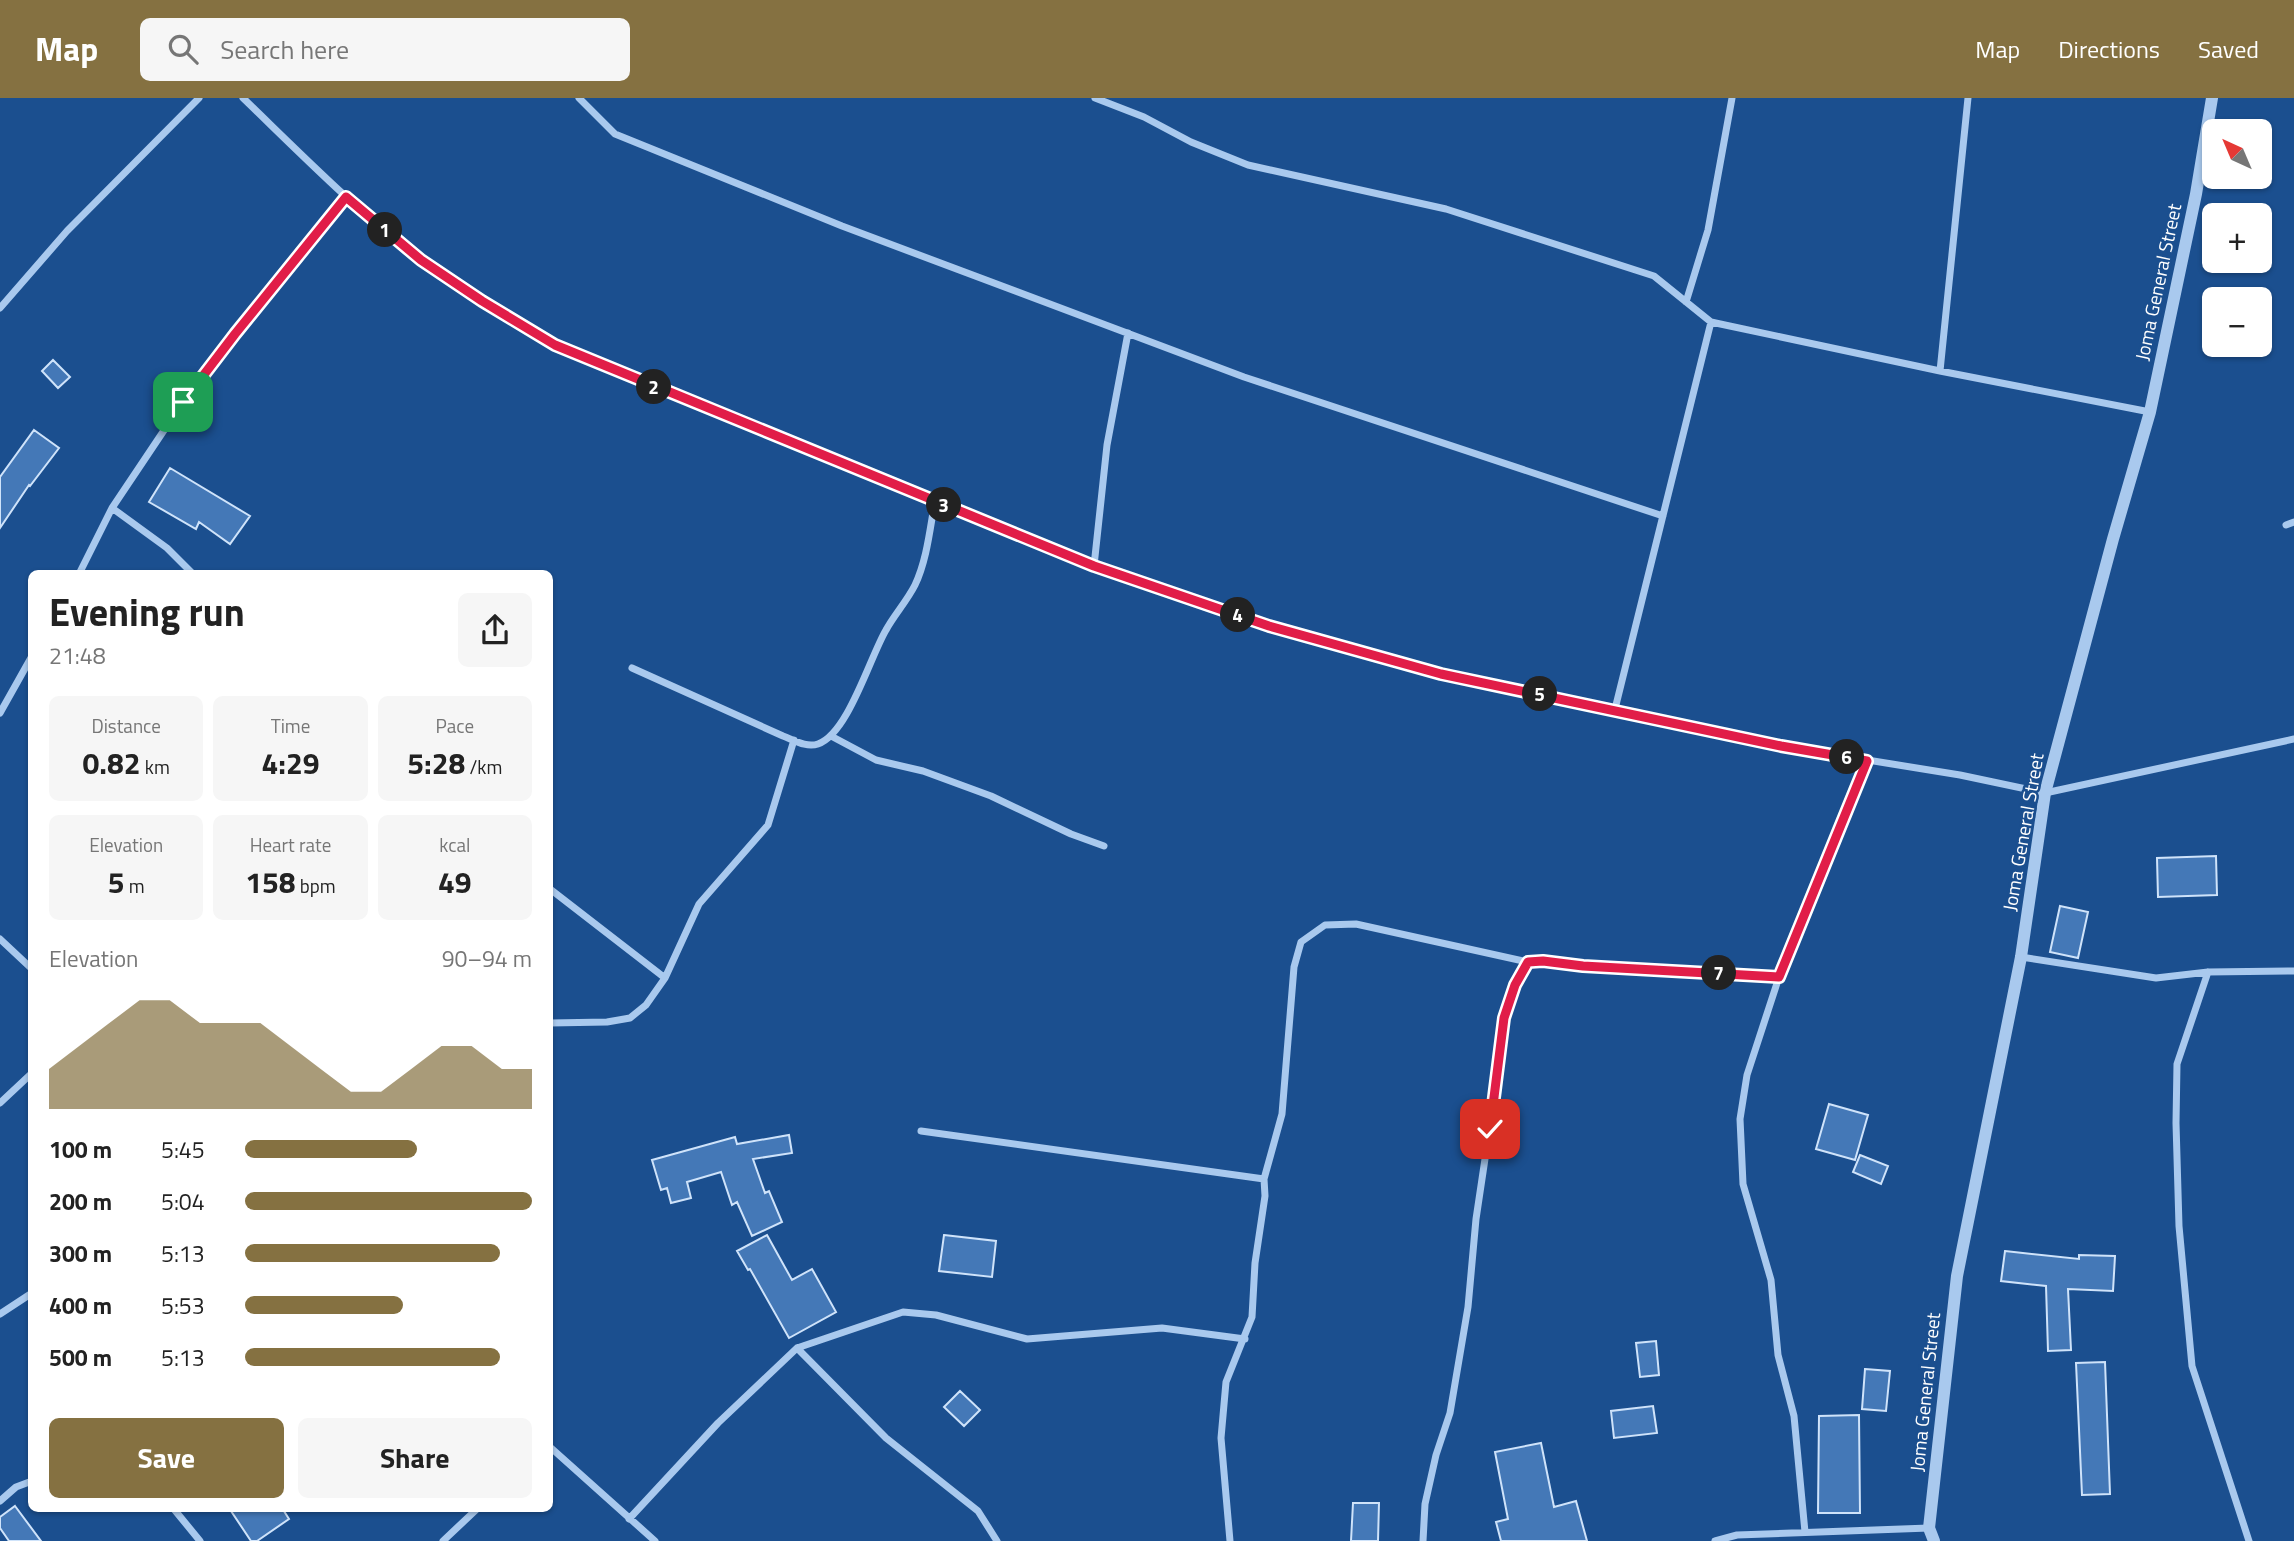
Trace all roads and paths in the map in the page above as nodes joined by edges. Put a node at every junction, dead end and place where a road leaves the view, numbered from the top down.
1 (199, 98) edge
2 (243, 98) edge
3 (579, 98) edge
4 (1095, 98) edge
5 (1732, 98) edge
6 (1968, 98) edge
7 (2212, 98) edge
8 (346, 197) junction
9 (1686, 302) junction
10 (0, 308) edge
11 (1711, 322) junction
12 (1128, 333) junction
13 (1940, 371) junction
14 (2150, 412) junction
15 (935, 501) junction
16 (112, 508) junction
17 (1663, 516) junction
18 (1094, 566) junction
19 (81, 570) edge
20 (189, 570) edge
21 (28, 663) edge
22 (632, 668) dead end
23 (1615, 709) junction
24 (0, 713) edge
25 (831, 736) junction
26 (2294, 739) edge
27 (794, 740) junction
28 (1867, 761) junction
29 (2045, 793) junction
30 (1104, 846) dead end
31 (553, 891) edge
32 (0, 939) edge
33 (2021, 957) junction
34 (1528, 962) junction
35 (28, 965) edge
36 (2294, 971) edge
37 (2208, 972) junction
38 (1779, 977) junction
39 (665, 978) junction
40 (553, 1023) edge
41 (28, 1077) edge
42 (0, 1103) edge
43 (921, 1131) dead end
44 (1264, 1179) junction
45 (28, 1296) edge
46 (0, 1314) edge
47 (1245, 1339) junction
48 (797, 1349) junction
49 (553, 1450) edge
50 (28, 1482) edge
51 (0, 1501) edge
52 (176, 1512) edge
53 (474, 1512) edge
54 (629, 1519) junction
55 (1929, 1528) junction
56 (1805, 1532) junction
57 (200, 1541) edge
58 (443, 1541) edge
59 (655, 1541) edge
60 (997, 1541) edge
61 (1230, 1541) edge
62 (1423, 1541) edge
63 (1715, 1541) edge
64 (1934, 1541) edge
65 (2249, 1541) edge

1 - 10 street
2 - 8 street
3 - 12 street
4 - 9 street
5 - 9 street
6 - 13 street
7 - 14 street, Joma General Street
8 - 15 street
8 - 16 street
9 - 11 street
11 - 13 street
11 - 17 street
12 - 17 street
12 - 18 street
13 - 14 street
14 - 29 street, Joma General Street
15 - 18 street
15 - 25 street
16 - 19 street
16 - 20 street
17 - 23 street
18 - 23 street
21 - 24 street
22 - 27 street
23 - 28 street
25 - 27 street
25 - 30 street
26 - 29 street
27 - 39 street
28 - 29 street
28 - 38 street
29 - 33 street, Joma General Street
31 - 39 street
32 - 35 street
33 - 37 street
33 - 55 street, Joma General Street
34 - 38 street
34 - 44 street
34 - 62 street
36 - 37 street
37 - 65 street
38 - 56 street
39 - 40 street
41 - 42 street
43 - 44 street
44 - 47 street
45 - 46 street
47 - 48 street
47 - 61 street
48 - 54 street
48 - 60 street
49 - 54 street
50 - 51 street
52 - 57 street
53 - 58 street
54 - 59 street
55 - 56 street
55 - 64 street, Joma General Street
56 - 63 street

